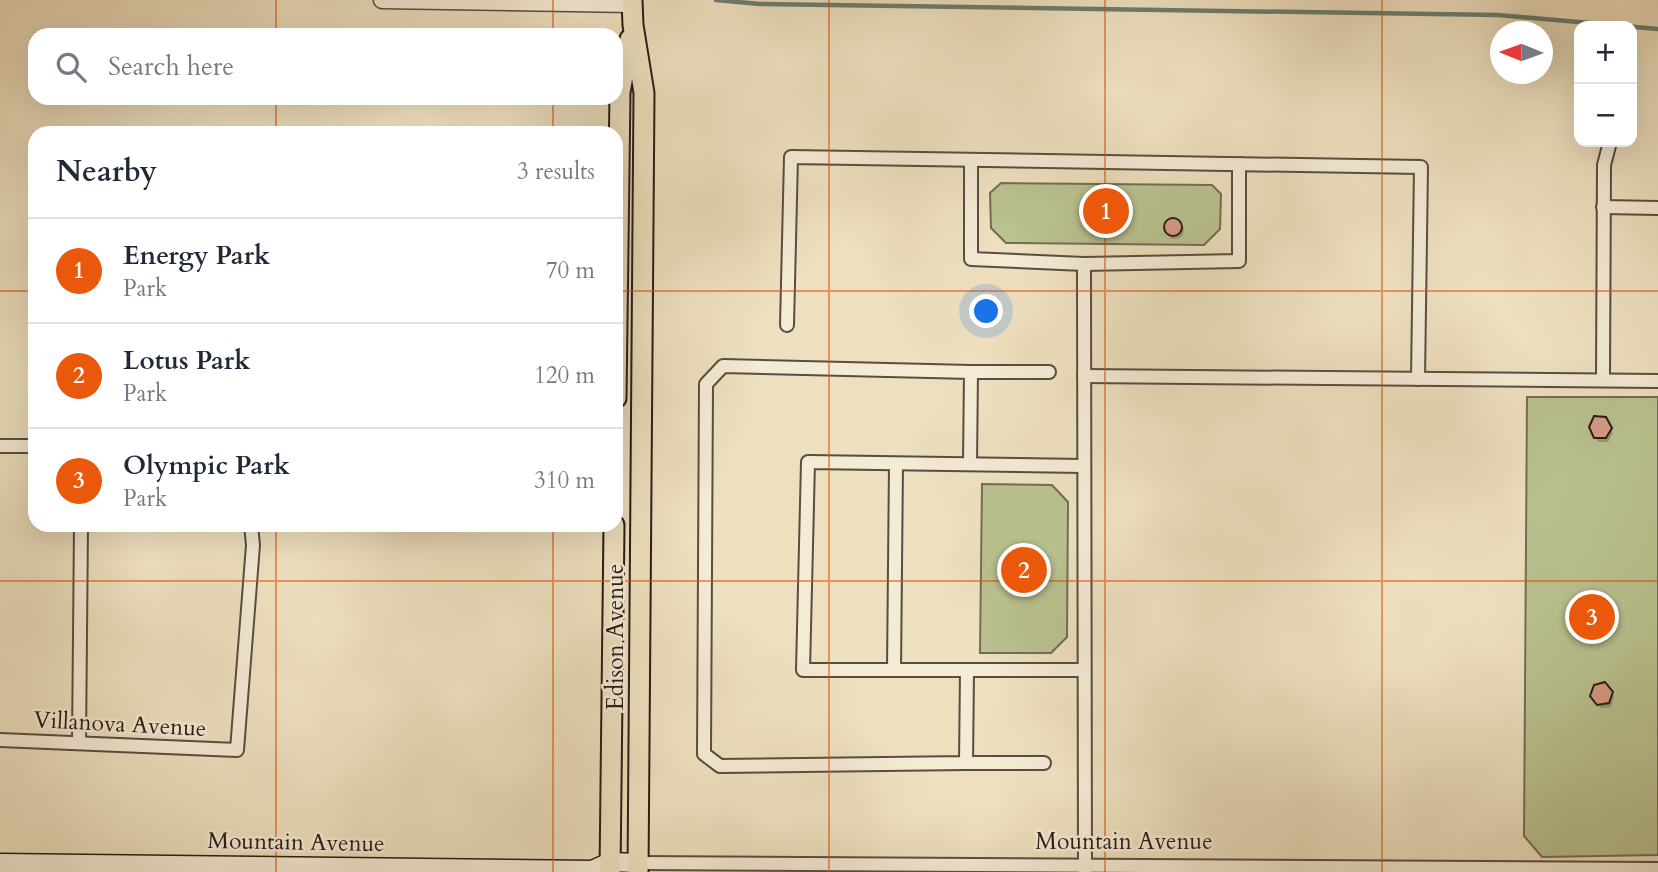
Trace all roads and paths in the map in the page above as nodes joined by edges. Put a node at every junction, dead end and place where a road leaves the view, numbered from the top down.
1 (383, 0) edge
2 (632, 2) edge
3 (633, 25) junction
4 (623, 77) edge
5 (620, 105) edge
6 (620, 126) edge
7 (1609, 147) edge
8 (971, 160) junction
9 (1240, 164) junction
10 (1603, 207) junction
11 (1658, 208) edge
12 (1084, 264) junction
13 (787, 325) dead end
14 (971, 372) junction
15 (1049, 372) dead end
16 (1084, 376) junction
17 (1418, 379) junction
18 (1602, 380) junction
19 (1658, 381) edge
20 (0, 446) edge
21 (28, 446) edge
22 (896, 464) junction
23 (970, 464) junction
24 (1083, 466) junction
25 (81, 532) edge
26 (252, 532) edge
27 (614, 532) edge
28 (894, 670) junction
29 (967, 670) junction
30 (1082, 670) junction
31 (0, 740) edge
32 (79, 743) junction
33 (1044, 763) dead end
34 (966, 764) junction
35 (0, 863) edge
36 (638, 867) edge
37 (1085, 868) edge
38 (602, 869) edge
39 (1658, 869) edge
40 (1510, 870) edge

1 - 2 street
2 - 3 main road, Edison Avenue
3 - 4 main road, Edison Avenue
3 - 36 main road, Edison Avenue
5 - 6 main road, Edison Avenue
7 - 10 street
8 - 9 street
8 - 12 street
8 - 13 street
9 - 12 street
9 - 17 street
10 - 11 street
10 - 18 street
12 - 16 street
14 - 15 street
14 - 23 street
14 - 34 street
16 - 17 street
16 - 24 street
17 - 18 street
18 - 19 street
20 - 21 street
22 - 23 street
22 - 28 street
22 - 28 street
23 - 24 street
24 - 30 street
25 - 32 street
26 - 32 street, Villanova Avenue
27 - 38 main road, Edison Avenue
28 - 29 street
29 - 30 street
29 - 34 street
30 - 37 street
31 - 32 street, Villanova Avenue
33 - 34 street
35 - 38 main road, Mountain Avenue
36 - 37 street, Mountain Avenue
36 - 38 main road, Mountain Avenue
37 - 40 street, Mountain Avenue
39 - 40 street, Mountain Avenue

